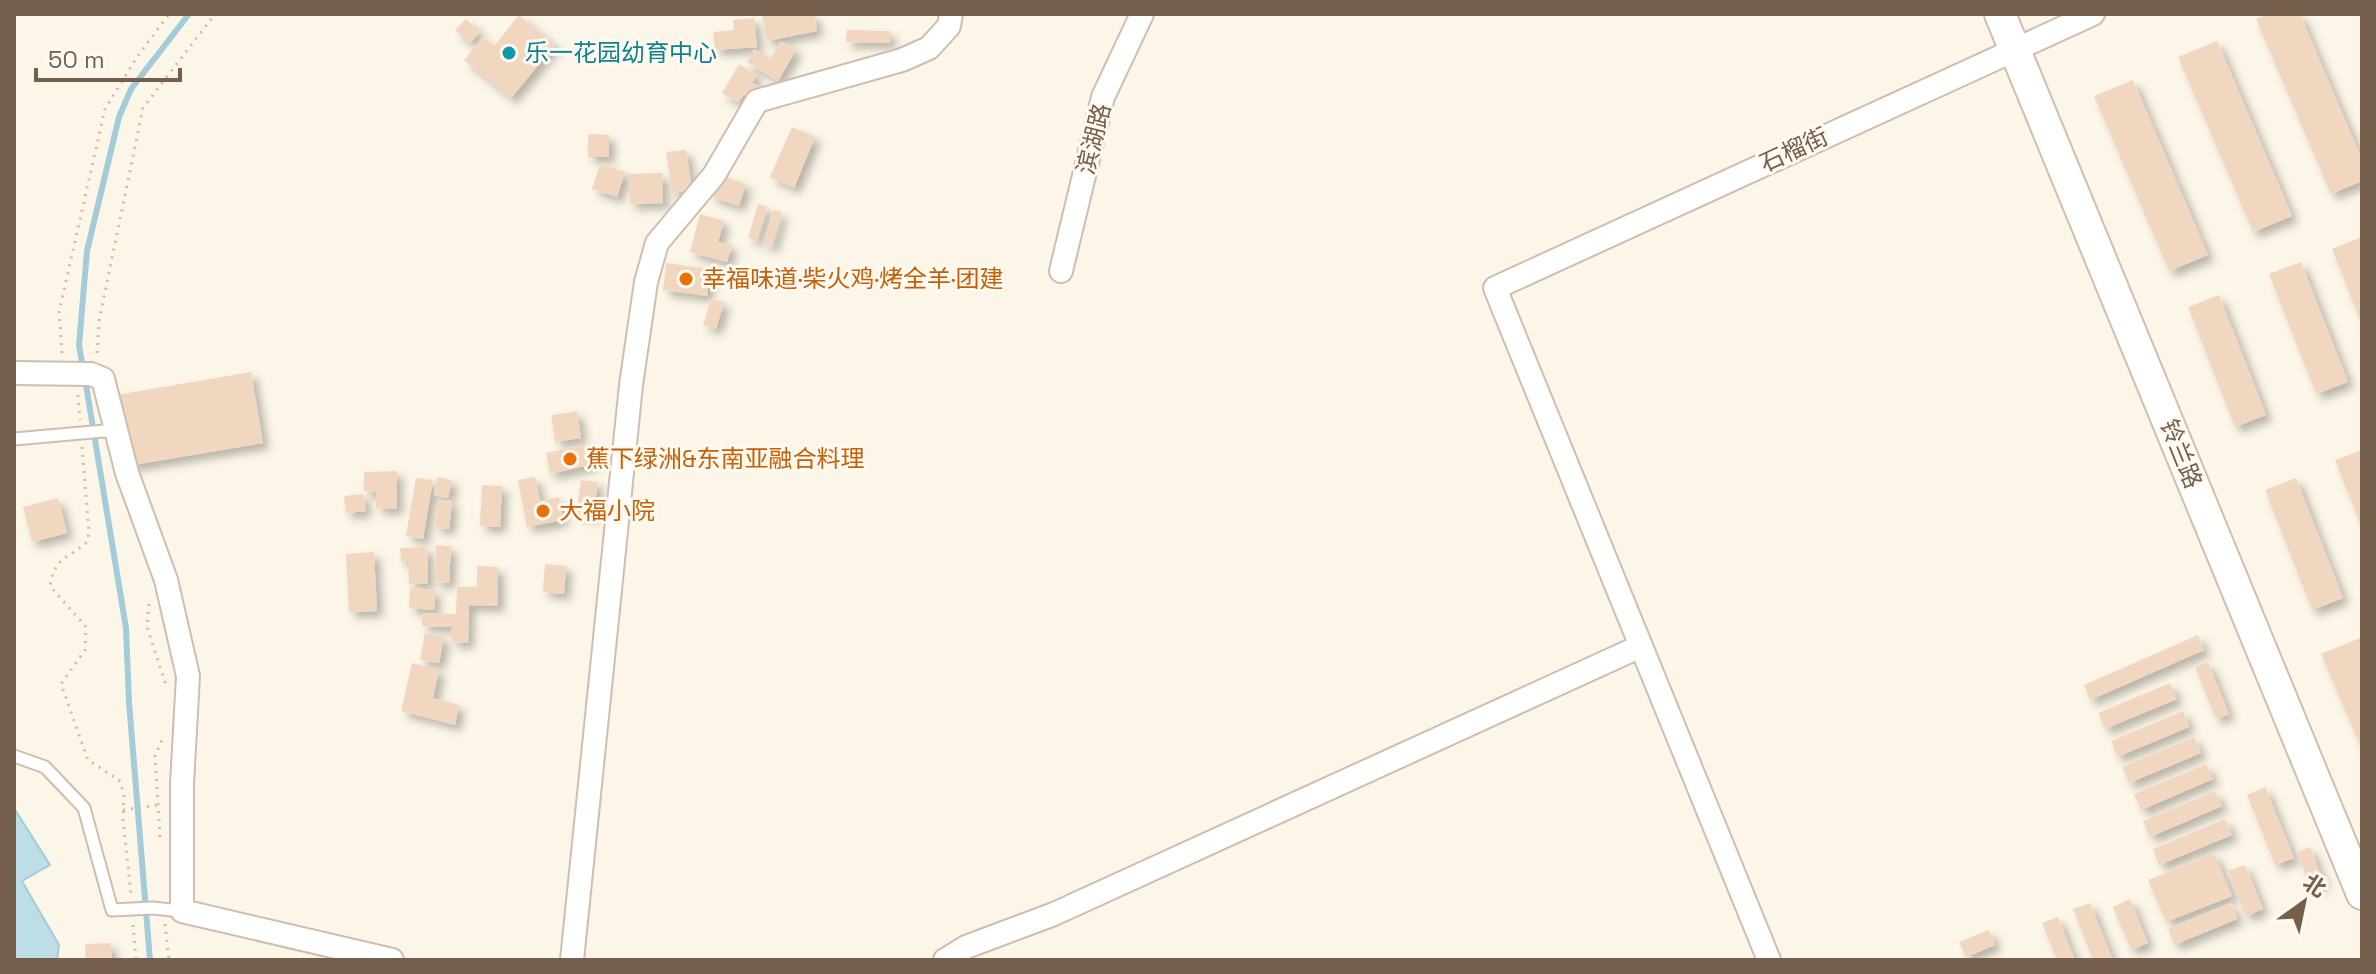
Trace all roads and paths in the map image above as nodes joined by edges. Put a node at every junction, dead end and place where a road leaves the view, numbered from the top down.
1 (169, 14) edge
2 (215, 14) edge
3 (951, 14) edge
4 (1142, 14) edge
5 (2000, 14) edge
6 (2093, 14) edge
7 (2014, 49) junction
8 (1061, 271) dead end
9 (14, 373) edge
10 (80, 374) junction
11 (109, 430) junction
12 (83, 433) junction
13 (14, 439) edge
14 (152, 592) dead end
15 (1641, 646) junction
16 (166, 685) dead end
17 (166, 729) dead end
18 (14, 756) edge
19 (158, 805) junction
20 (123, 810) junction
21 (160, 849) dead end
22 (2362, 894) edge
23 (134, 908) junction
24 (166, 909) junction
25 (136, 960) edge
26 (169, 960) edge
27 (392, 960) edge
28 (572, 960) edge
29 (945, 960) edge
30 (1769, 960) edge

1 - 10 path
2 - 10 path
3 - 28 street
4 - 8 street, 滨湖路
5 - 7 street, 铃兰路
6 - 7 street, 石榴街
7 - 15 street, 石榴街
7 - 22 street, 铃兰路
9 - 10 street
10 - 11 street
10 - 12 path
11 - 12 lane
11 - 24 street
12 - 13 lane
12 - 20 path
14 - 16 path
15 - 29 street
15 - 30 street
17 - 19 path
18 - 23 lane
19 - 20 path
19 - 21 path
20 - 23 path
23 - 24 lane
23 - 25 path
24 - 26 path
24 - 27 street

